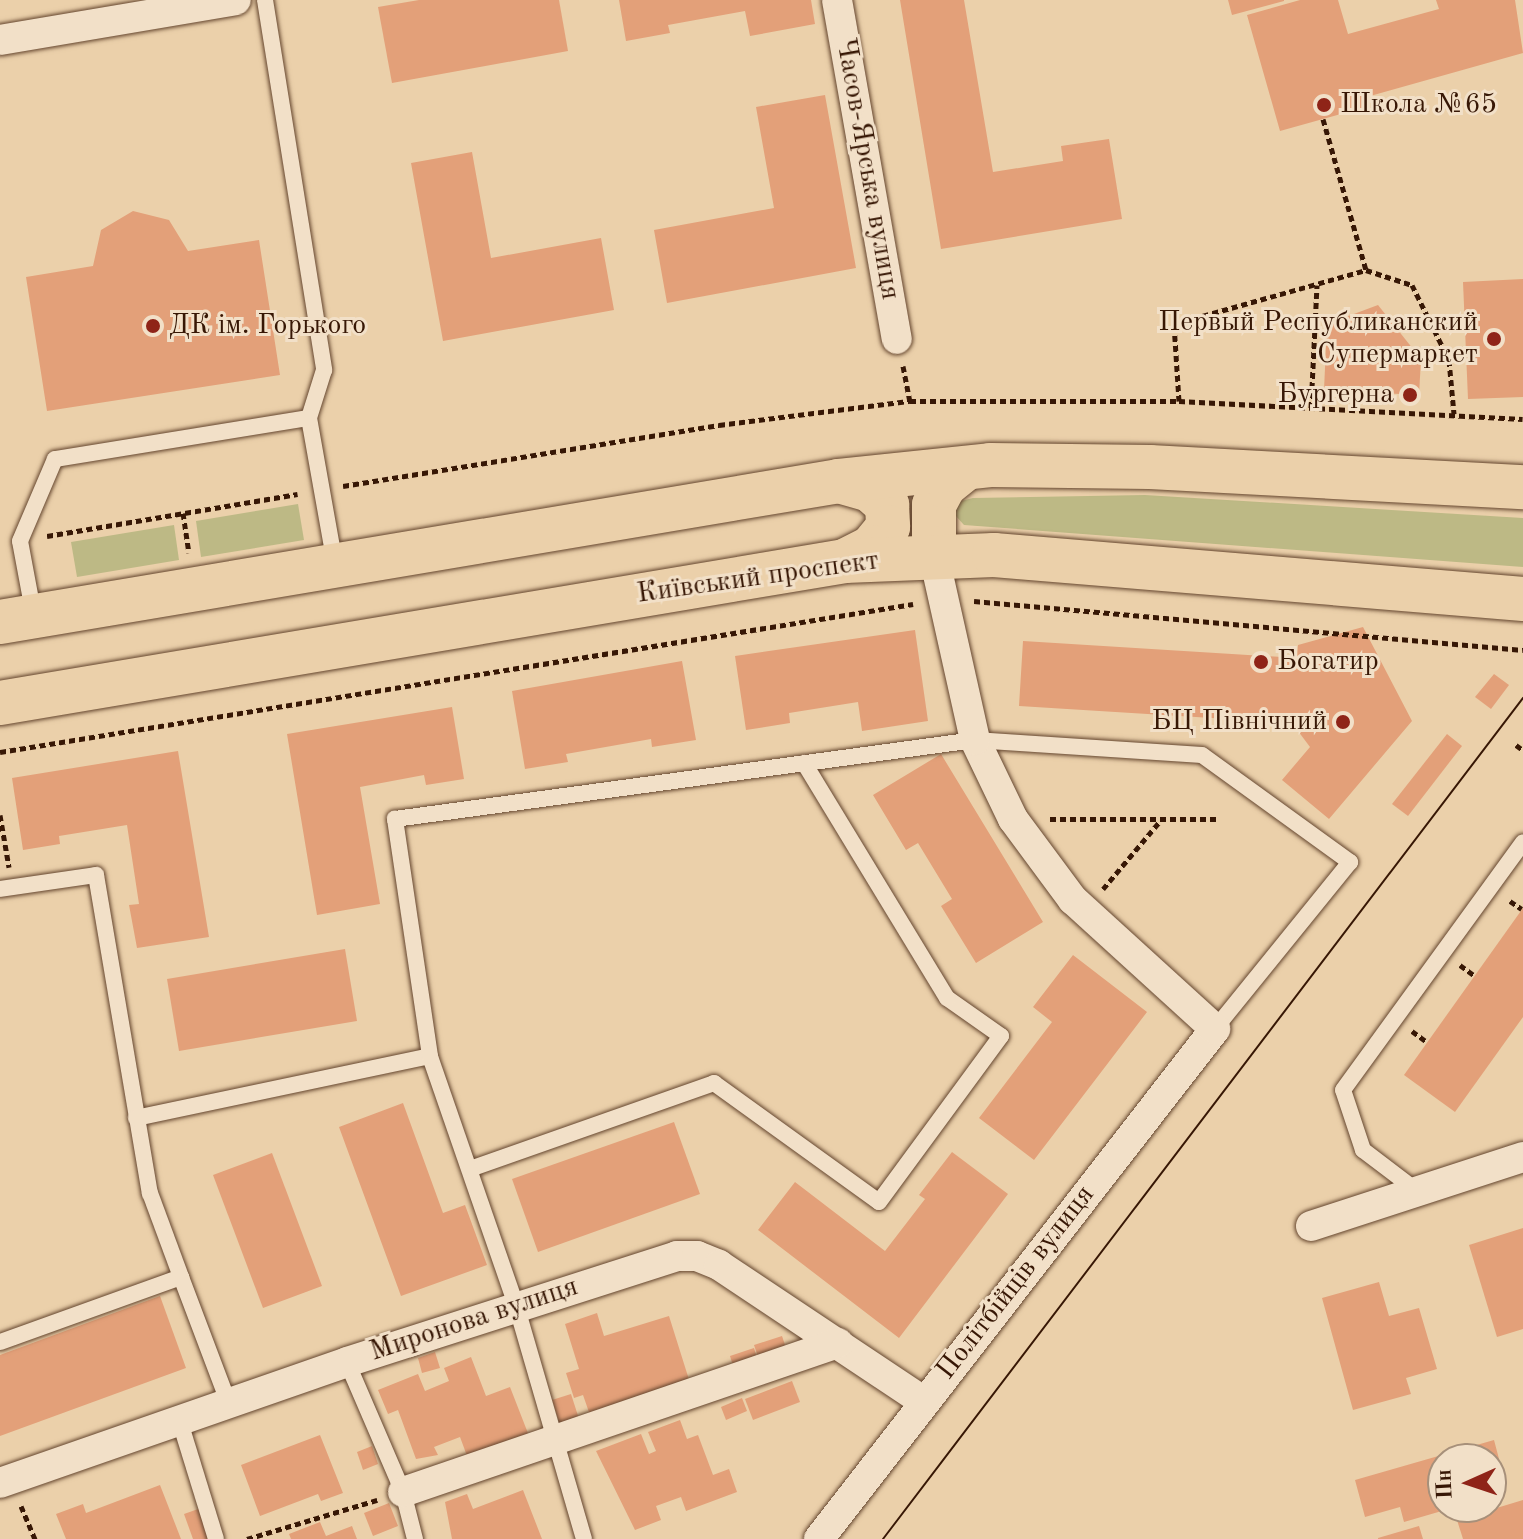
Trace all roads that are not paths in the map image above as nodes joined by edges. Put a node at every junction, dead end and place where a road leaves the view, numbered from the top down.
1 (236, 0) edge
2 (265, 0) edge
3 (837, 0) edge
4 (0, 40) edge
5 (897, 339) dead end
6 (309, 418) junction
7 (966, 468) junction
8 (839, 481) junction
9 (1523, 487) edge
10 (934, 556) junction
11 (845, 561) junction
12 (335, 566) junction
13 (1523, 599) edge
14 (17, 619) edge
15 (0, 703) edge
16 (975, 740) junction
17 (804, 763) junction
18 (1523, 842) edge
19 (6, 888) edge
20 (1215, 1029) junction
21 (430, 1056) junction
22 (136, 1118) junction
23 (1523, 1157) edge
24 (470, 1169) junction
25 (1417, 1191) junction
26 (1311, 1226) dead end
27 (181, 1277) junction
28 (516, 1305) junction
29 (0, 1342) edge
30 (838, 1343) junction
31 (347, 1362) junction
32 (923, 1401) junction
33 (229, 1404) junction
34 (180, 1422) junction
35 (555, 1439) junction
36 (0, 1483) edge
37 (403, 1492) junction
38 (216, 1539) edge
39 (415, 1539) edge
40 (584, 1539) edge
41 (819, 1539) edge

1 - 4 street
2 - 6 lane
3 - 5 street, Часов-Ярська вулиця
6 - 12 lane
6 - 14 lane
7 - 8 main road
7 - 9 main road
7 - 10 main road
8 - 11 main road
8 - 12 main road
10 - 11 main road, Київський проспект
10 - 13 main road, Київський проспект
10 - 16 street
11 - 15 main road, Київський проспект
12 - 14 main road
16 - 17 lane
16 - 20 street
16 - 20 lane
17 - 21 lane
17 - 24 lane
18 - 25 lane
19 - 22 lane
20 - 32 street, Політбійців вулиця
21 - 22 lane
21 - 24 lane
22 - 27 lane
23 - 25 street
24 - 28 lane
25 - 26 street
27 - 29 lane
27 - 33 lane
28 - 30 street, Миронова вулиця
28 - 31 street, Миронова вулиця
28 - 35 lane
30 - 32 street, Миронова вулиця
30 - 35 street
31 - 33 street, Миронова вулиця
31 - 37 lane
32 - 41 street, Політбійців вулиця
33 - 34 street, Миронова вулиця
34 - 36 street, Миронова вулиця
34 - 38 lane
35 - 37 street
35 - 40 lane
37 - 39 lane

